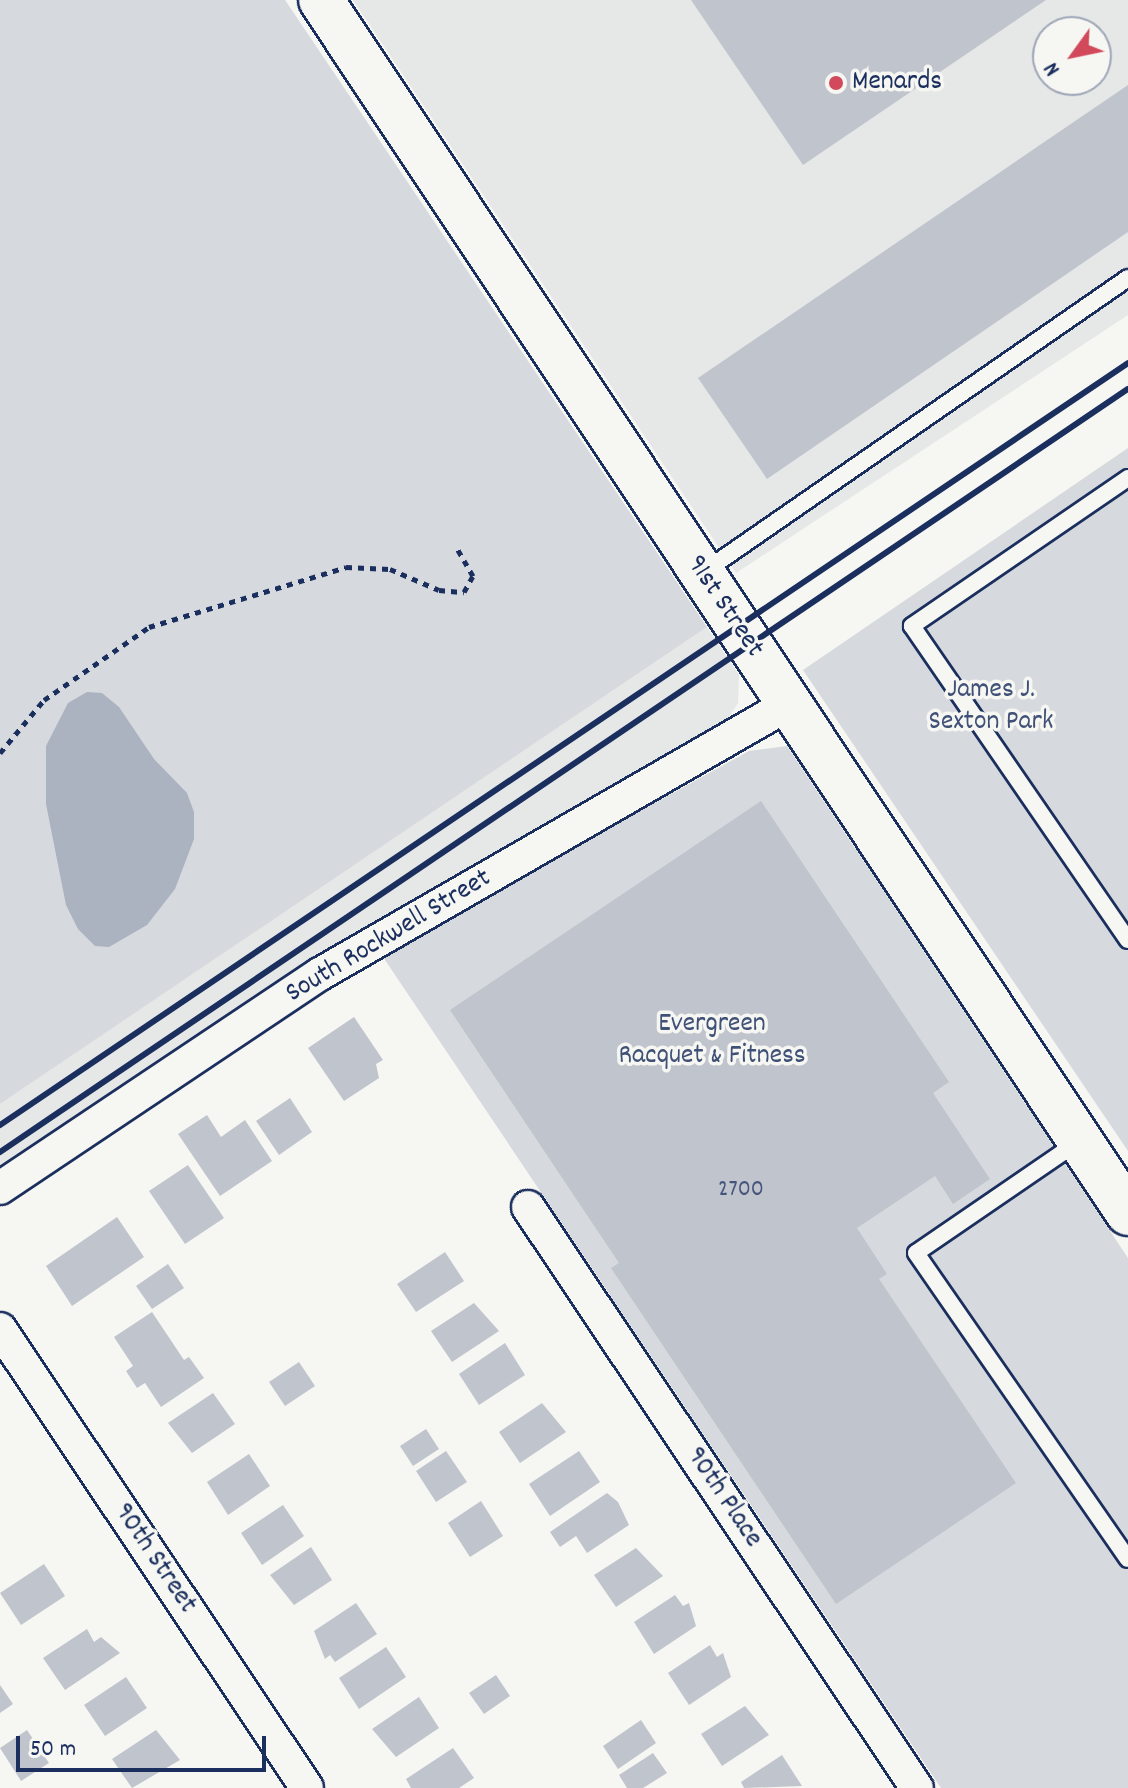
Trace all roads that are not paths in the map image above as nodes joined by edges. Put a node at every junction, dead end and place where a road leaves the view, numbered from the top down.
1 (321, 0) edge
2 (1128, 278) edge
3 (1128, 478) edge
4 (702, 573) junction
5 (789, 704) junction
6 (1128, 940) edge
7 (1080, 1141) junction
8 (0, 1188) edge
9 (528, 1207) dead end
10 (1128, 1213) edge
11 (0, 1329) edge
12 (1128, 1559) edge
13 (913, 1786) edge
14 (307, 1788) edge

1 - 4 street, 91st Street
2 - 4 lane
3 - 6 lane
4 - 5 street, 91st Street
5 - 7 street, 91st Street
5 - 8 street, South Rockwell Street
7 - 10 street, 91st Street
7 - 12 lane
9 - 13 street, 90th Place
11 - 14 street, 90th Street

